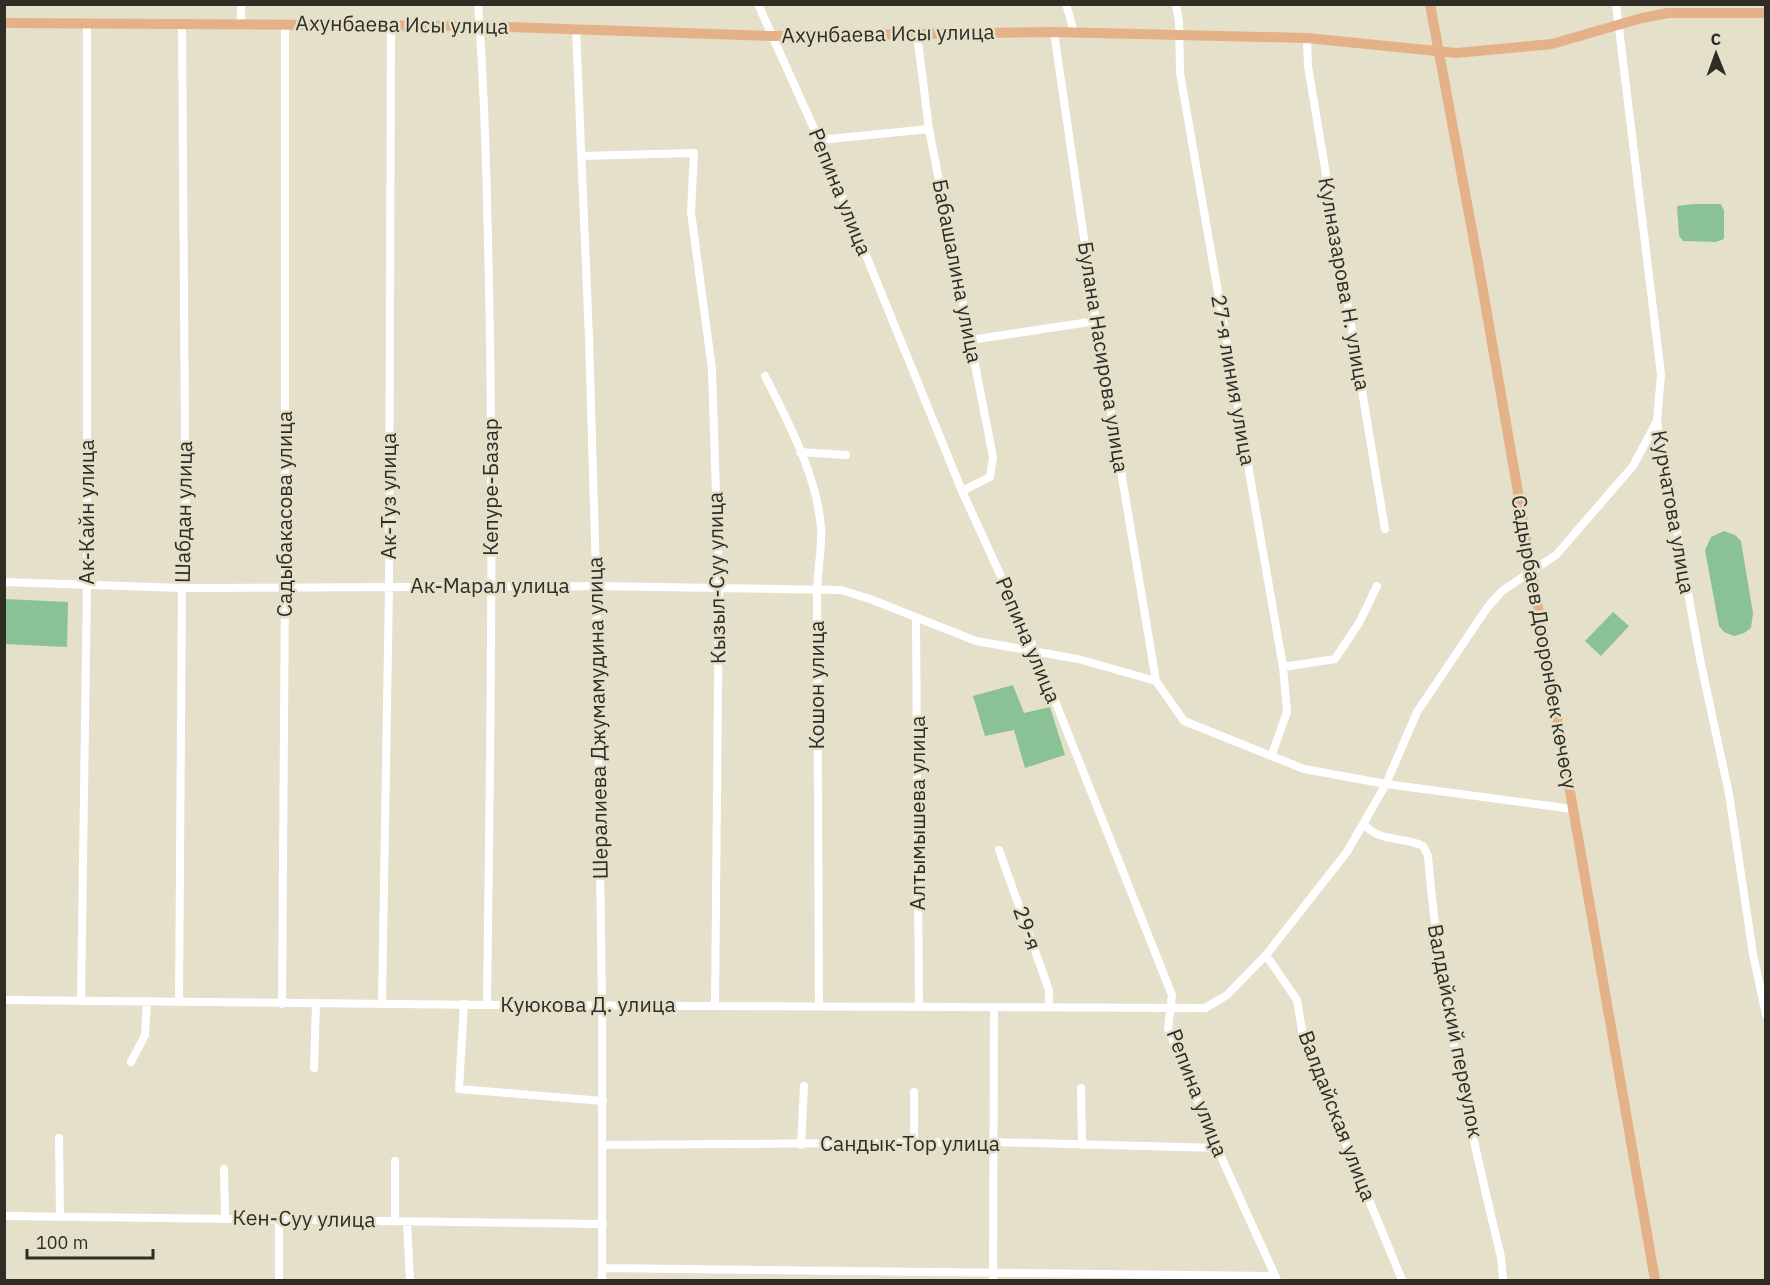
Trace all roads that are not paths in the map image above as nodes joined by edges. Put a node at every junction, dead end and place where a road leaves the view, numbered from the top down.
1 (241, 4) edge
2 (478, 4) edge
3 (758, 4) edge
4 (1066, 4) edge
5 (1176, 4) edge
6 (1430, 4) edge
7 (1616, 4) edge
8 (1726, 9) edge
9 (1766, 13) edge
10 (87, 22) junction
11 (4, 23) edge
12 (182, 23) junction
13 (241, 24) junction
14 (285, 24) junction
15 (391, 25) junction
16 (1618, 25) junction
17 (479, 26) junction
18 (576, 28) junction
19 (1054, 32) junction
20 (1074, 32) junction
21 (917, 34) junction
22 (1179, 35) junction
23 (771, 36) junction
24 (1307, 38) junction
25 (1440, 51) junction
26 (929, 129) junction
27 (819, 140) junction
28 (581, 156) junction
29 (1096, 321) junction
30 (971, 340) junction
31 (765, 376) dead end
32 (1657, 421) junction
33 (800, 452) junction
34 (846, 455) dead end
35 (962, 491) junction
36 (1385, 529) dead end
37 (1532, 569) junction
38 (4, 582) edge
39 (87, 585) junction
40 (285, 586) junction
41 (596, 586) junction
42 (1377, 586) dead end
43 (389, 587) junction
44 (492, 587) junction
45 (719, 587) junction
46 (182, 588) junction
47 (817, 588) junction
48 (916, 619) junction
49 (1036, 653) junction
50 (1283, 667) junction
51 (1156, 681) junction
52 (1272, 754) junction
53 (1386, 784) junction
54 (1573, 808) junction
55 (1364, 824) junction
56 (999, 850) dead end
57 (1266, 955) junction
58 (4, 1000) edge
59 (81, 1001) junction
60 (147, 1001) junction
61 (179, 1001) junction
62 (282, 1004) junction
63 (316, 1004) junction
64 (382, 1004) junction
65 (464, 1005) junction
66 (487, 1005) junction
67 (602, 1005) junction
68 (715, 1005) junction
69 (819, 1005) junction
70 (919, 1007) junction
71 (1049, 1007) junction
72 (994, 1008) junction
73 (1171, 1008) junction
74 (1765, 1011) edge
75 (131, 1062) dead end
76 (314, 1068) dead end
77 (804, 1086) dead end
78 (1081, 1088) dead end
79 (914, 1092) dead end
80 (603, 1101) junction
81 (59, 1138) dead end
82 (993, 1142) junction
83 (801, 1144) junction
84 (914, 1144) junction
85 (1082, 1144) junction
86 (603, 1145) junction
87 (1216, 1148) junction
88 (394, 1161) dead end
89 (224, 1169) dead end
90 (4, 1216) edge
91 (60, 1217) junction
92 (225, 1218) junction
93 (279, 1219) junction
94 (395, 1221) junction
95 (407, 1222) junction
96 (603, 1224) junction
97 (602, 1268) junction
98 (686, 1270) junction
99 (799, 1271) junction
100 (912, 1276) edge
101 (993, 1276) edge
102 (1149, 1277) edge
103 (1276, 1278) edge
104 (279, 1281) edge
105 (410, 1281) edge
106 (602, 1281) edge
107 (686, 1281) edge
108 (799, 1281) edge
109 (1402, 1281) edge
110 (1503, 1281) edge
111 (1655, 1281) edge

1 - 13 street
2 - 17 street, Кепуре-Базар
3 - 23 street, Репина улица
4 - 20 street
5 - 22 street, 27-я линия улица
6 - 25 main road, Садырбаев Дооронбек көчөсү
7 - 16 street, Курчатова улица
8 - 9 main road, Ахунбаева Исы улица
8 - 16 main road, Ахунбаева Исы улица
10 - 11 main road, Ахунбаева Исы улица
10 - 12 main road, Ахунбаева Исы улица
10 - 39 street, Ак-Кайн улица
12 - 13 main road, Ахунбаева Исы улица
12 - 46 street, Шабдан улица
13 - 14 main road, Ахунбаева Исы улица
14 - 15 main road, Ахунбаева Исы улица
14 - 40 street, Садыбакасова улица
15 - 17 main road, Ахунбаева Исы улица
15 - 43 street, Ак-Туз улица
16 - 25 main road, Ахунбаева Исы улица
16 - 32 street, Курчатова улица
17 - 18 main road, Ахунбаева Исы улица
17 - 44 street, Кепуре-Базар
18 - 23 main road, Ахунбаева Исы улица
18 - 28 street, Шералиева Джумамудина улица
19 - 20 main road, Ахунбаева Исы улица
19 - 21 main road, Ахунбаева Исы улица
19 - 29 street, Булана Насирова улица
20 - 22 main road, Ахунбаева Исы улица
21 - 23 main road, Ахунбаева Исы улица
21 - 26 street, Бабашалина улица
22 - 24 main road, Ахунбаева Исы улица
22 - 50 street, 27-я линия улица
23 - 27 street, Репина улица
24 - 25 main road, Ахунбаева Исы улица
24 - 36 street, Кулназарова Н. улица
25 - 37 main road, Садырбаев Дооронбек көчөсү
26 - 27 street
26 - 30 street, Бабашалина улица
27 - 35 street, Репина улица
28 - 41 street, Шералиева Джумамудина улица
28 - 45 street, Кызыл-Суу улица
29 - 30 street
29 - 51 street, Булана Насирова улица
30 - 35 street, Бабашалина улица
31 - 33 street, Кошон улица
32 - 37 street
32 - 74 street, Курчатова улица
33 - 34 street
33 - 47 street, Кошон улица
35 - 49 street, Репина улица
37 - 53 street
37 - 54 main road, Садырбаев Дооронбек көчөсү
38 - 39 street, Ак-Марал улица
39 - 46 street, Ак-Марал улица
39 - 59 street, Ак-Кайн улица
40 - 43 street, Ак-Марал улица
40 - 46 street, Ак-Марал улица
40 - 62 street, Садыбакасова улица
41 - 44 street, Ак-Марал улица
41 - 45 street, Ак-Марал улица
41 - 67 street, Шералиева Джумамудина улица
42 - 50 street
43 - 44 street, Ак-Марал улица
43 - 64 street, Ак-Туз улица
44 - 66 street, Кепуре-Базар
45 - 47 street, Ак-Марал улица
45 - 68 street, Кызыл-Суу улица
46 - 61 street, Шабдан улица
47 - 48 street, Ак-Марал улица
47 - 69 street, Кошон улица
48 - 49 street, Ак-Марал улица
48 - 70 street, Алтымышева улица
49 - 51 street
49 - 73 street, Репина улица
50 - 52 street, 27-я линия улица
51 - 52 street
52 - 53 street
53 - 54 street
53 - 55 street
54 - 111 main road, Садырбаев Дооронбек көчөсү
55 - 57 street
55 - 110 street, Валдайский переулок
56 - 71 street, 29-я
57 - 73 street
57 - 109 street, Валдайская улица
58 - 59 street, Куюкова Д. улица
59 - 60 street, Куюкова Д. улица
60 - 61 street, Куюкова Д. улица
60 - 75 street
61 - 62 street, Куюкова Д. улица
62 - 63 street, Куюкова Д. улица
63 - 64 street, Куюкова Д. улица
63 - 76 street
64 - 65 street, Куюкова Д. улица
65 - 66 street, Куюкова Д. улица
65 - 80 street
66 - 67 street, Куюкова Д. улица
67 - 68 street, Куюкова Д. улица
67 - 80 street, Шералиева Джумамудина улица
68 - 69 street, Куюкова Д. улица
69 - 70 street, Куюкова Д. улица
70 - 72 street, Куюкова Д. улица
71 - 72 street, Куюкова Д. улица
71 - 73 street, Куюкова Д. улица
72 - 82 street
73 - 87 street, Репина улица
77 - 83 street
78 - 85 street
79 - 84 street
80 - 86 street, Шералиева Джумамудина улица
81 - 91 street
82 - 84 street, Сандык-Тор улица
82 - 85 street, Сандык-Тор улица
82 - 101 street
83 - 84 street, Сандык-Тор улица
83 - 86 street, Сандык-Тор улица
85 - 87 street, Сандык-Тор улица
86 - 96 street, Шералиева Джумамудина улица
87 - 103 street, Репина улица
88 - 94 street
89 - 92 street
90 - 91 street, Кен-Суу улица
91 - 92 street, Кен-Суу улица
92 - 93 street, Кен-Суу улица
93 - 94 street, Кен-Суу улица
93 - 104 street
94 - 95 street, Кен-Суу улица
95 - 96 street, Кен-Суу улица
95 - 105 street
96 - 97 street, Шералиева Джумамудина улица
97 - 98 street
97 - 106 street, Шералиева Джумамудина улица
98 - 99 street
98 - 107 street
99 - 100 street
99 - 108 street
100 - 101 street
101 - 102 street
102 - 103 street

